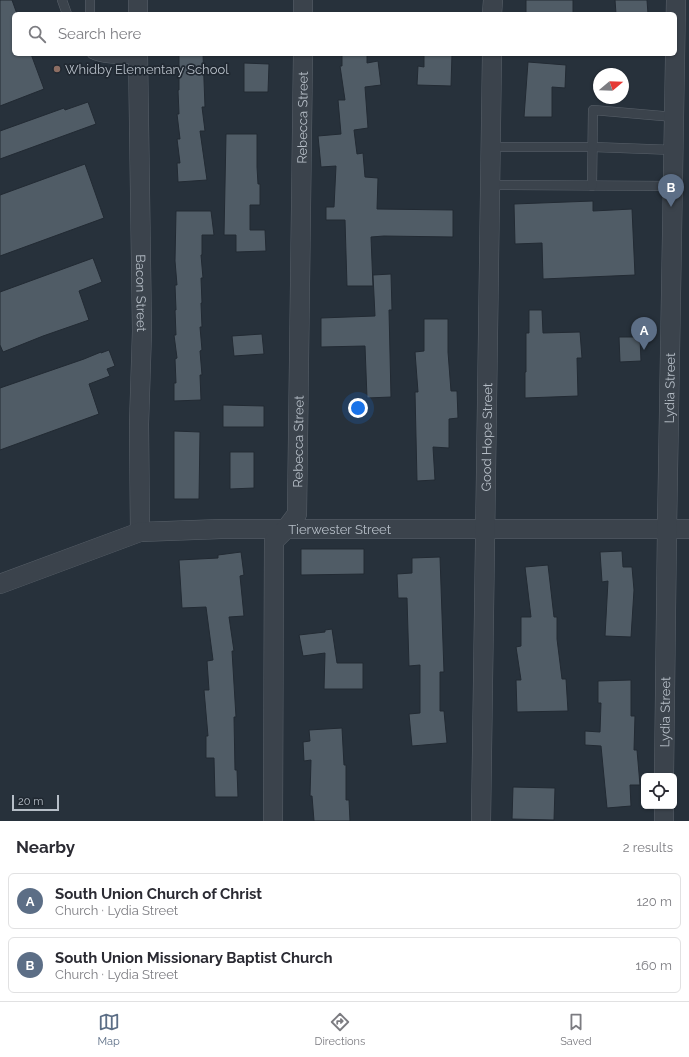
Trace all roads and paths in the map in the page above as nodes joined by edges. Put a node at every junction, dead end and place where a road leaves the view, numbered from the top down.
1 (62, 0) edge
2 (90, 0) edge
3 (138, 0) edge
4 (303, 0) edge
5 (492, 0) edge
6 (676, 0) edge
7 (66, 12) edge
8 (90, 12) edge
9 (138, 12) edge
10 (303, 12) edge
11 (492, 12) edge
12 (676, 12) edge
13 (95, 56) edge
14 (303, 56) edge
15 (492, 56) edge
16 (675, 56) edge
17 (138, 57) edge
18 (674, 117) junction
19 (490, 147) junction
20 (593, 147) junction
21 (674, 150) junction
22 (489, 184) junction
23 (592, 186) junction
24 (673, 186) junction
25 (667, 529) junction
26 (689, 529) edge
27 (285, 530) junction
28 (485, 530) junction
29 (140, 532) junction
30 (0, 584) edge
31 (664, 773) edge
32 (664, 809) edge
33 (273, 821) edge
34 (480, 821) edge
35 (664, 821) edge

1 - 7 lane
2 - 8 lane
3 - 9 street
4 - 10 street
5 - 11 street
6 - 12 street, Lydia Street
13 - 17 lane
14 - 27 street, Rebecca Street
15 - 19 street, Good Hope Street
16 - 18 street, Lydia Street
17 - 29 street, Bacon Street
18 - 20 lane
18 - 21 street, Lydia Street
19 - 20 lane
19 - 22 street, Good Hope Street
20 - 21 lane
20 - 23 lane
21 - 24 street, Lydia Street
22 - 23 lane
22 - 28 street, Good Hope Street
23 - 24 lane
24 - 25 street, Lydia Street
25 - 26 street, Tierwester Street
25 - 28 street, Tierwester Street
25 - 31 street, Lydia Street
27 - 28 street, Tierwester Street
27 - 29 street, Tierwester Street
27 - 33 street, Rebecca Street
28 - 34 street, Good Hope Street
29 - 30 street, Tierwester Street
32 - 35 street

